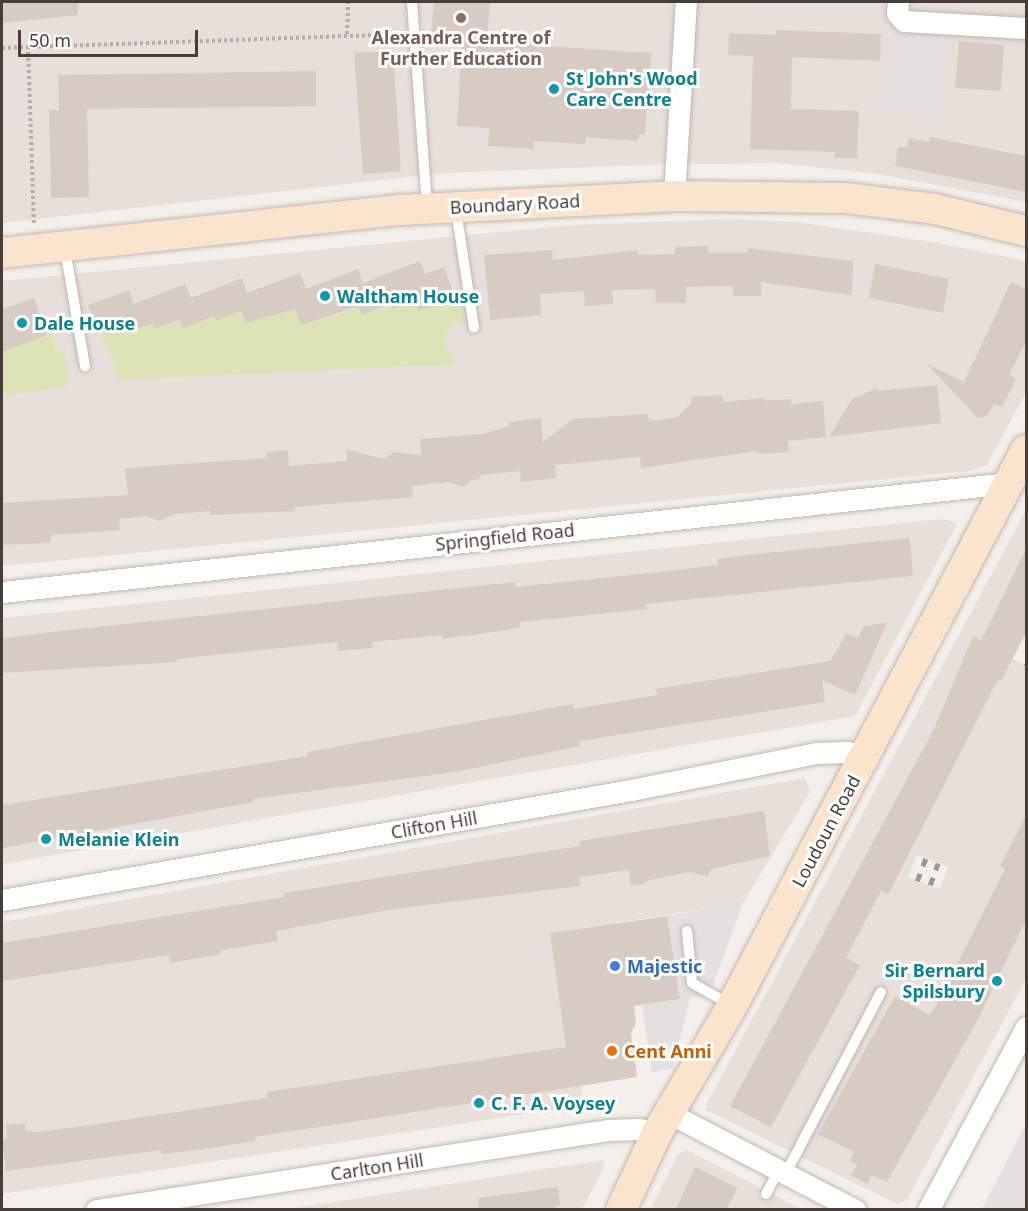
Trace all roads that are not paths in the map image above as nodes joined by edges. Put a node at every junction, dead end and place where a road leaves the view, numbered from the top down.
1 (412, 2) edge
2 (686, 2) edge
3 (898, 2) edge
4 (1026, 28) edge
5 (674, 196) junction
6 (441, 208) junction
7 (1026, 231) edge
8 (64, 246) junction
9 (2, 253) edge
10 (474, 328) dead end
11 (85, 366) dead end
12 (1026, 450) edge
13 (1008, 483) junction
14 (2, 592) edge
15 (863, 762) junction
16 (2, 900) edge
17 (687, 931) dead end
18 (881, 992) dead end
19 (732, 1006) junction
20 (1026, 1027) edge
21 (663, 1123) junction
22 (782, 1172) junction
23 (766, 1194) dead end
24 (96, 1209) edge
25 (621, 1209) edge
26 (855, 1209) edge
27 (928, 1209) edge

1 - 6 lane
2 - 5 street
3 - 4 street
5 - 6 street, Boundary Road
5 - 7 street, Boundary Road
6 - 8 street, Boundary Road
6 - 10 lane
8 - 9 street, Boundary Road
8 - 11 lane
12 - 13 street, Loudoun Road
13 - 14 street, Springfield Road
13 - 15 street, Loudoun Road
15 - 16 street, Clifton Hill
15 - 19 street, Loudoun Road
17 - 19 lane
18 - 22 lane
19 - 21 street, Loudoun Road
20 - 27 street
21 - 22 street, Carlton Hill
21 - 24 street, Carlton Hill
21 - 25 street, Loudoun Road
22 - 23 lane
22 - 26 street, Carlton Hill

